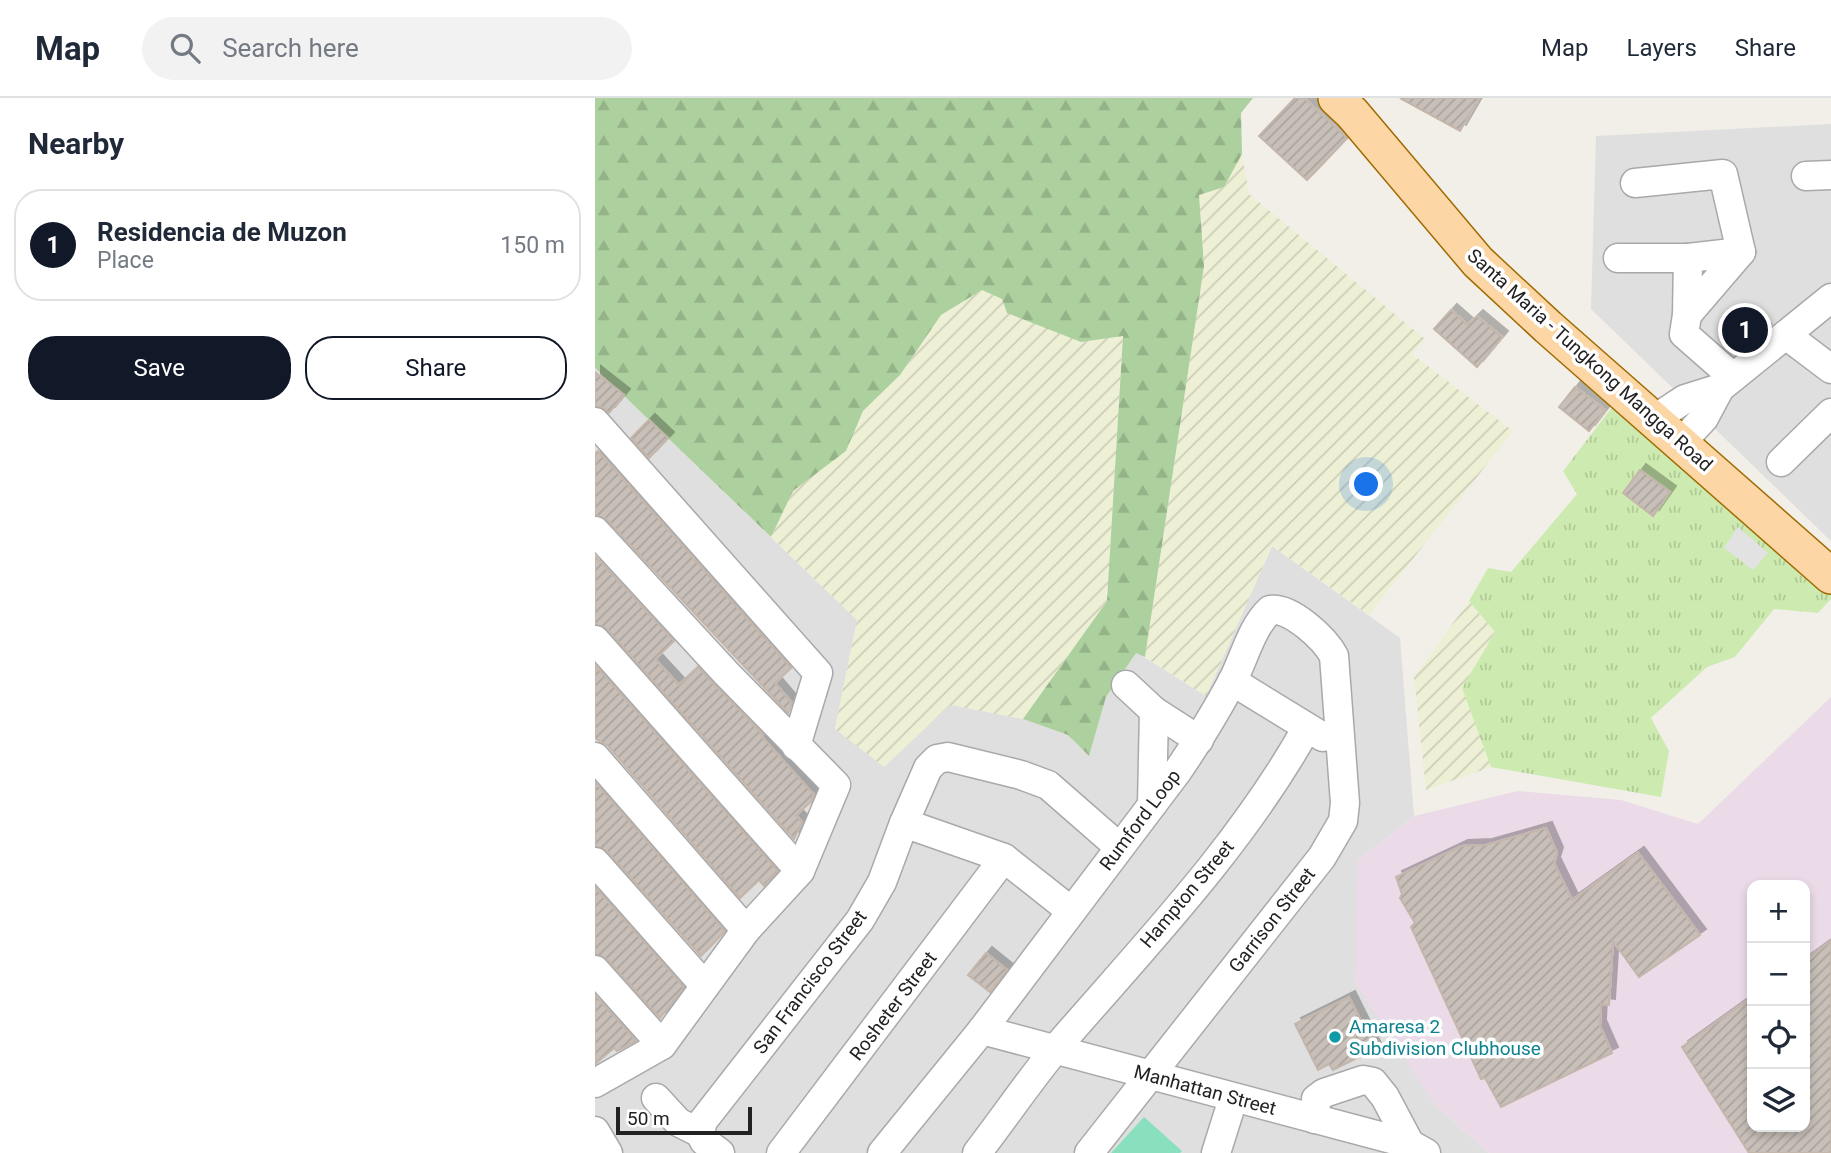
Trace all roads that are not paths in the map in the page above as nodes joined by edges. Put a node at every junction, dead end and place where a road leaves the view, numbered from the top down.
1 (1350, 103) edge
2 (1635, 183) dead end
3 (1741, 252) junction
4 (1618, 258) dead end
5 (1688, 258) junction
6 (1831, 298) edge
7 (1687, 315) junction
8 (1786, 335) junction
9 (1831, 369) edge
10 (1727, 382) junction
11 (1831, 413) edge
12 (1653, 421) junction
13 (595, 423) edge
14 (1680, 444) junction
15 (1781, 462) dead end
16 (595, 530) edge
17 (1831, 576) edge
18 (595, 640) edge
19 (1232, 681) junction
20 (1126, 685) dead end
21 (1154, 711) junction
22 (1306, 729) junction
23 (1199, 740) junction
24 (796, 746) junction
25 (1341, 747) junction
26 (595, 757) edge
27 (1152, 804) junction
28 (904, 823) junction
29 (1119, 847) junction
30 (1004, 858) junction
31 (595, 862) edge
32 (800, 871) junction
33 (1071, 911) junction
34 (746, 930) junction
35 (595, 970) edge
36 (705, 986) junction
37 (982, 1030) junction
38 (662, 1045) junction
39 (1054, 1050) junction
40 (1151, 1076) junction
41 (596, 1080) edge
42 (656, 1098) dead end
43 (1233, 1099) junction
44 (1315, 1119) junction
45 (595, 1131) edge
46 (700, 1133) junction
47 (1418, 1149) edge
48 (608, 1153) edge
49 (720, 1153) edge
50 (781, 1153) edge
51 (882, 1153) edge
52 (977, 1153) edge
53 (1089, 1153) edge
54 (1216, 1153) edge

1 - 12 main road, Santa Maria - Tungkong Mangga Road
2 - 3 street
3 - 5 street
3 - 7 street
4 - 5 street
5 - 7 street
6 - 8 street
7 - 10 street
8 - 9 street
8 - 10 street
10 - 12 street
10 - 14 street
11 - 15 street
12 - 14 main road, Santa Maria - Tungkong Mangga Road
13 - 24 street
14 - 17 main road, Santa Maria - Tungkong Mangga Road
16 - 24 street
18 - 32 street
19 - 22 street
19 - 23 street, Rumford Loop
19 - 25 street, Rumford Loop
20 - 21 street
21 - 23 street
21 - 27 street
22 - 25 street
22 - 39 street, Hampton Street
23 - 27 street, Rumford Loop
24 - 32 street
25 - 40 street, Garrison Street
26 - 34 street
27 - 29 street, Rumford Loop
28 - 29 street, San Francisco Street
28 - 30 street
28 - 46 street, San Francisco Street
29 - 33 street, Rumford Loop
30 - 33 street
30 - 50 street, Rosheter Street
31 - 36 street
32 - 34 street
33 - 37 street, Rumford Loop
34 - 36 street
35 - 38 street
36 - 38 street
37 - 39 street, Manhattan Street
37 - 51 street, Rumford Loop
38 - 41 street
39 - 40 street, Manhattan Street
39 - 52 street, Hampton Street
40 - 43 street, Manhattan Street
40 - 53 street, Garrison Street
42 - 46 street
43 - 44 street, Manhattan Street
43 - 54 street
44 - 47 street, Manhattan Street
44 - 47 street
45 - 48 street
46 - 49 street

